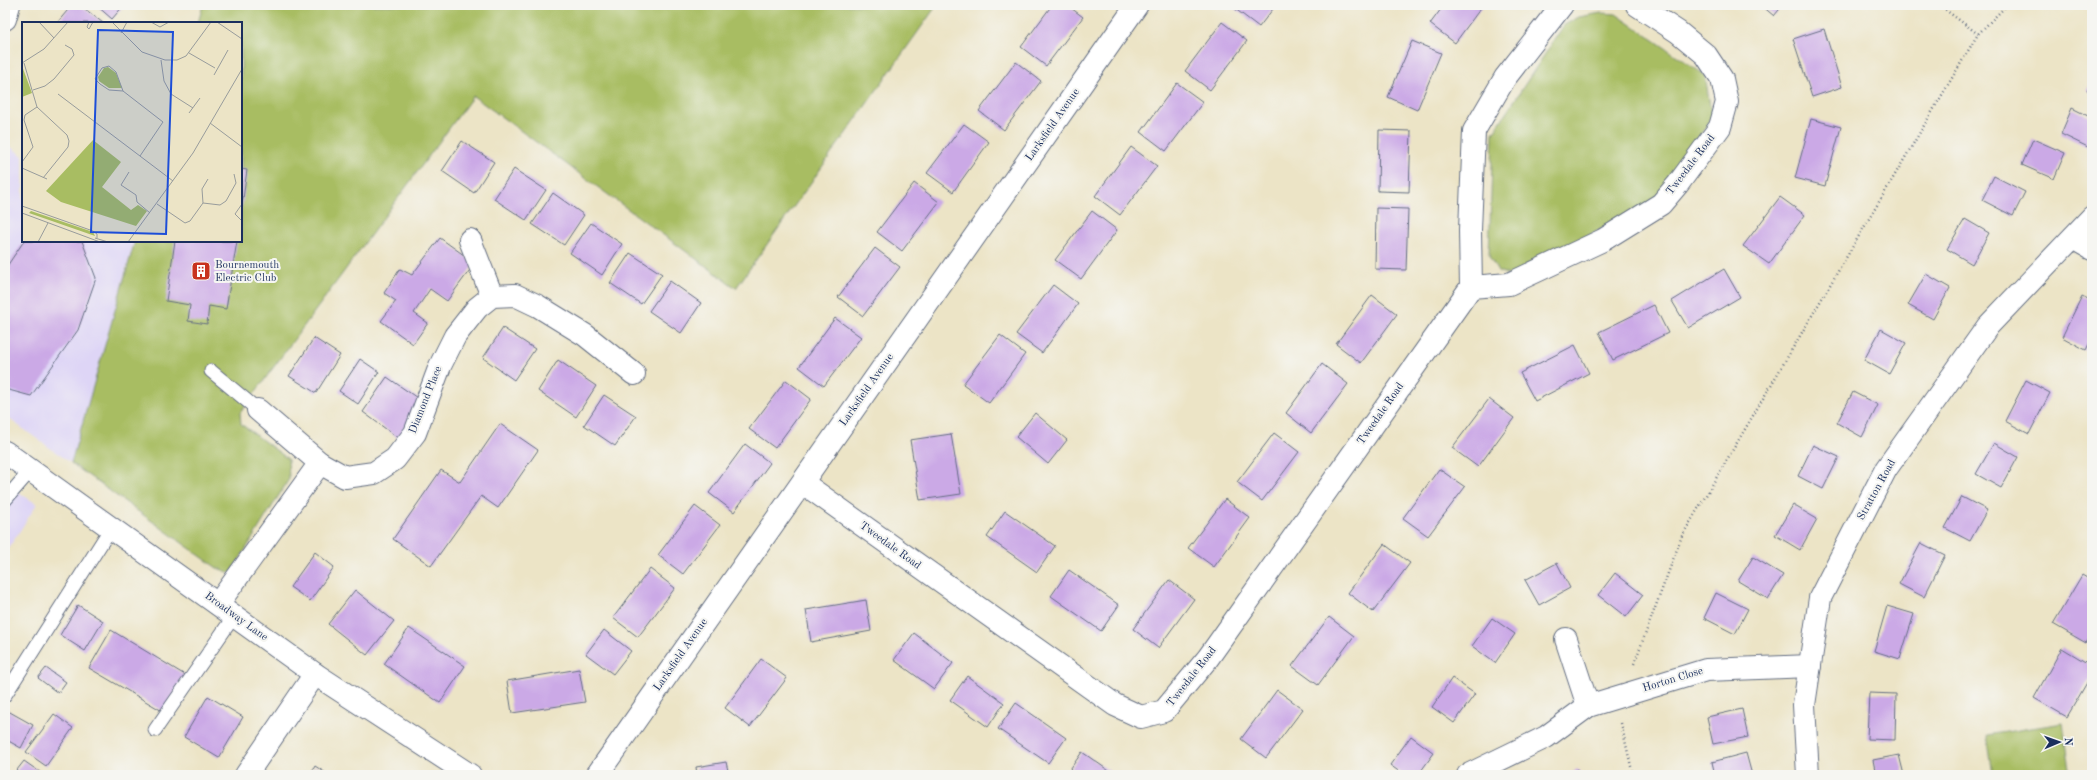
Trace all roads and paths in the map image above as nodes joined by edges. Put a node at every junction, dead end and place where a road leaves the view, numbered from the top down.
1 (10, 5) edge
2 (1137, 5) edge
3 (1562, 5) edge
4 (1637, 5) edge
5 (1939, 5) edge
6 (2007, 5) edge
7 (5, 19) edge
8 (1978, 34) junction
9 (2092, 217) edge
10 (2073, 238) junction
11 (470, 240) dead end
12 (2092, 249) edge
13 (1471, 287) junction
14 (492, 296) junction
15 (211, 371) dead end
16 (634, 374) dead end
17 (258, 410) joint
18 (5, 452) edge
19 (320, 463) junction
20 (30, 471) junction
21 (803, 483) junction
22 (5, 500) edge
23 (111, 528) junction
24 (226, 610) junction
25 (1566, 639) dead end
26 (1810, 666) junction
27 (315, 674) junction
28 (5, 695) edge
29 (1615, 698) junction
30 (1588, 706) junction
31 (155, 730) dead end
32 (246, 775) edge
33 (470, 775) edge
34 (597, 775) edge
35 (1468, 775) edge
36 (1633, 775) edge
37 (1808, 775) edge

1 - 7 street
2 - 21 street, Larksfield Avenue
3 - 13 street
4 - 13 street, Tweedale Road
5 - 8 path
6 - 8 path
8 - 29 path
9 - 10 street, Stratton Road
10 - 12 street
10 - 26 street, Stratton Road
11 - 14 street
13 - 21 street, Tweedale Road
14 - 16 street
14 - 19 street, Diamond Place
15 - 17 lane
17 - 19 street, Diamond Place
18 - 20 street, Broadway Lane
19 - 24 street
20 - 22 lane
20 - 23 street, Broadway Lane
21 - 34 street, Larksfield Avenue
23 - 24 street, Broadway Lane
23 - 28 lane
24 - 27 street, Broadway Lane
24 - 31 lane
25 - 30 street
26 - 29 street, Horton Close
26 - 37 street, Stratton Road
27 - 32 street
27 - 33 street, Broadway Lane
29 - 30 street, Horton Close
29 - 36 path
30 - 35 street, Horton Close

